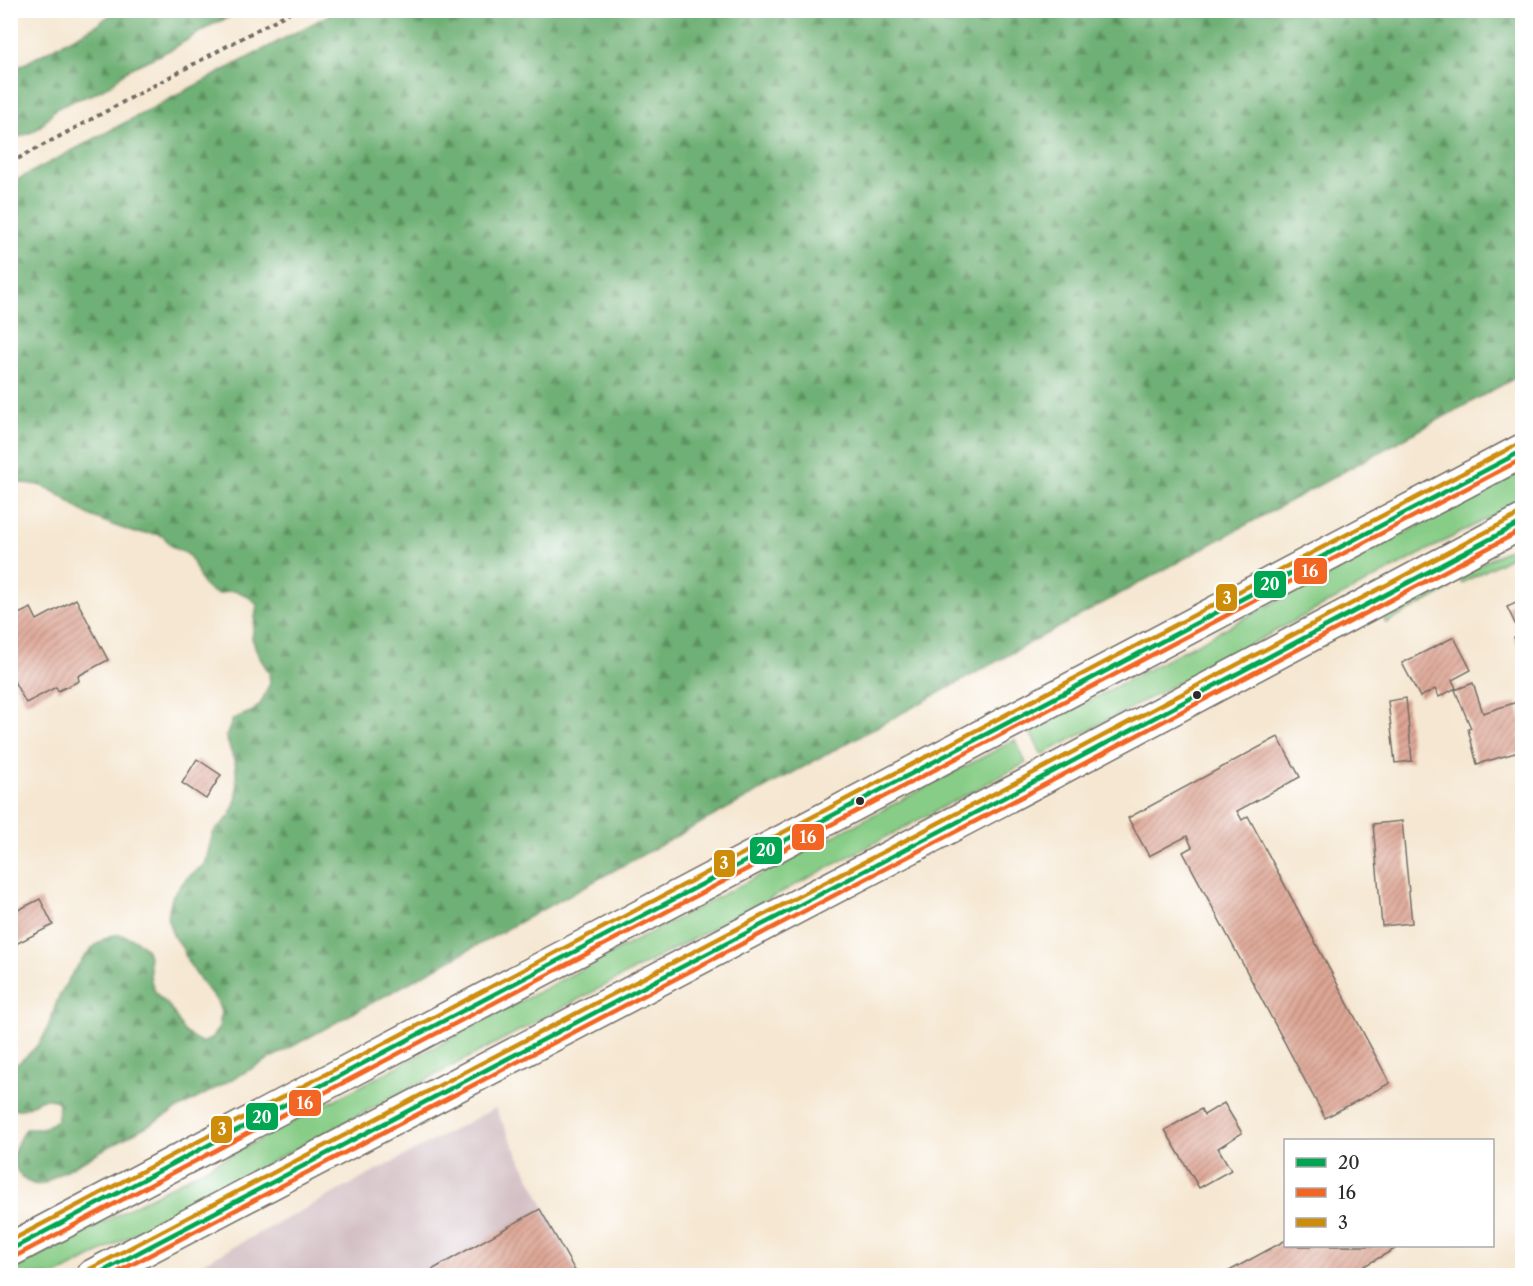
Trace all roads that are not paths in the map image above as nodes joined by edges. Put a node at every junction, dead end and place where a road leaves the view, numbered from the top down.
1 (1522, 451) edge
2 (1522, 522) edge
3 (10, 1250) edge
4 (93, 1275) edge

1 - 3 main road
2 - 4 main road

